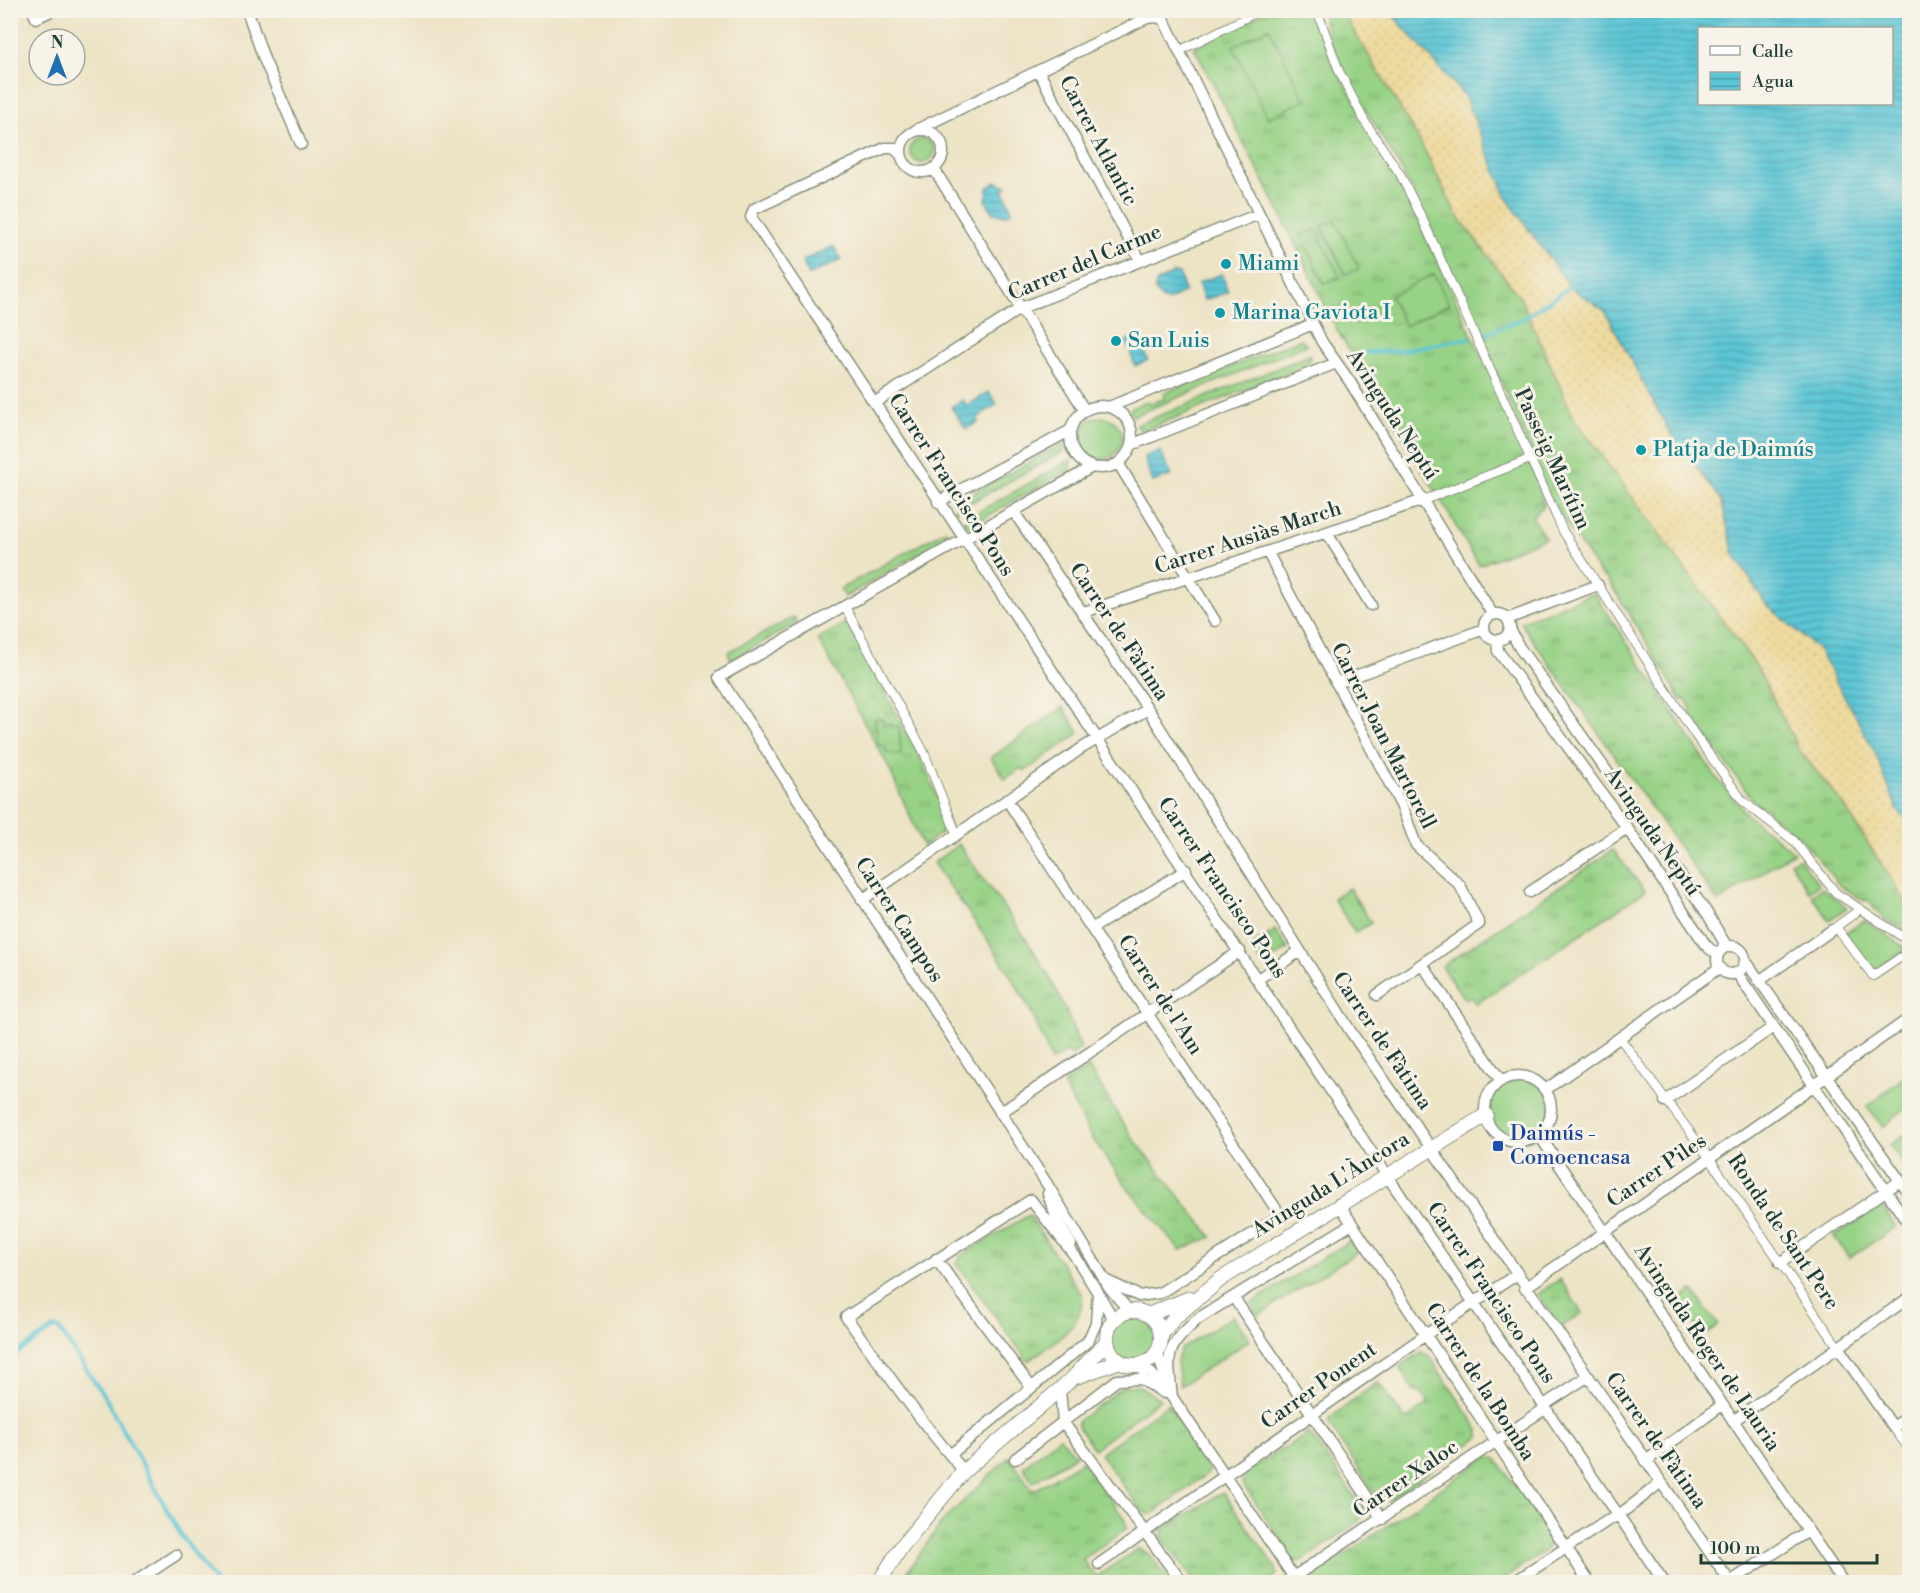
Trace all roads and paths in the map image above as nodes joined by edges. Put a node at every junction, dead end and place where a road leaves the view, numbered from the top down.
1 (33, 10) edge
2 (53, 10) edge
3 (247, 10) edge
4 (1261, 10) edge
5 (1317, 10) edge
6 (1179, 51) junction
7 (1039, 72) junction
8 (948, 116) junction
9 (916, 130) junction
10 (936, 134) junction
11 (301, 144) dead end
12 (901, 155) junction
13 (934, 169) junction
14 (1259, 214) junction
15 (1140, 261) junction
16 (1021, 308) junction
17 (1313, 324) junction
18 (1336, 363) junction
19 (874, 403) junction
20 (1109, 407) junction
21 (1085, 411) junction
22 (1071, 430) junction
23 (1131, 445) junction
24 (1530, 459) junction
25 (1118, 463) junction
26 (1092, 467) junction
27 (1424, 500) junction
28 (938, 502) junction
29 (1014, 512) junction
30 (1327, 533) junction
31 (964, 539) junction
32 (1268, 553) junction
33 (1189, 579) junction
34 (1598, 585) junction
35 (1371, 605) dead end
36 (845, 607) junction
37 (1084, 612) junction
38 (1493, 615) junction
39 (1215, 621) dead end
40 (1508, 624) junction
41 (1484, 629) junction
42 (1497, 640) junction
43 (1336, 683) junction
44 (1148, 709) junction
45 (1098, 738) junction
46 (1007, 800) junction
47 (1627, 828) junction
48 (957, 835) junction
49 (1186, 870) junction
50 (1530, 892) dead end
51 (862, 900) junction
52 (1859, 910) junction
53 (1093, 928) junction
54 (1834, 928) junction
55 (1910, 942) edge
56 (1723, 950) junction
57 (1240, 951) junction
58 (1300, 951) junction
59 (1910, 951) edge
60 (1745, 960) junction
61 (1422, 964) junction
62 (1719, 968) junction
63 (1737, 973) junction
64 (1258, 979) junction
65 (1759, 981) junction
66 (1377, 995) dead end
67 (1148, 1012) junction
68 (1910, 1018) edge
69 (1772, 1028) junction
70 (1620, 1038) junction
71 (1828, 1076) junction
72 (1502, 1081) junction
73 (1813, 1087) junction
74 (1545, 1090) junction
75 (1665, 1101) junction
76 (1000, 1113) junction
77 (1486, 1115) junction
78 (1539, 1135) junction
79 (1430, 1147) junction
80 (1710, 1159) junction
81 (1386, 1174) junction
82 (1903, 1180) edge
83 (1047, 1184) junction
84 (1885, 1191) junction
85 (1910, 1195) edge
86 (1339, 1203) junction
87 (1352, 1224) junction
88 (1910, 1226) edge
89 (1605, 1231) junction
90 (1076, 1256) junction
91 (936, 1259) junction
92 (1780, 1263) junction
93 (1516, 1275) junction
94 (1105, 1280) junction
95 (1525, 1288) junction
96 (1098, 1293) junction
97 (1200, 1294) junction
98 (1910, 1297) edge
99 (1234, 1298) junction
100 (1475, 1304) junction
101 (1129, 1311) junction
102 (1148, 1315) junction
103 (1114, 1320) junction
104 (1161, 1335) junction
105 (1426, 1336) junction
106 (1107, 1341) junction
107 (1838, 1347) junction
108 (1157, 1352) junction
109 (1126, 1363) junction
110 (1587, 1377) junction
111 (1071, 1380) junction
112 (1031, 1387) junction
113 (1059, 1390) junction
114 (1172, 1397) junction
115 (1722, 1405) junction
116 (1545, 1406) junction
117 (1312, 1414) junction
118 (1910, 1416) edge
119 (1733, 1421) junction
120 (1063, 1422) junction
121 (1893, 1427) junction
122 (1494, 1443) junction
123 (1910, 1450) edge
124 (950, 1455) junction
125 (1015, 1458) dead end
126 (1646, 1461) junction
127 (964, 1471) junction
128 (1226, 1475) junction
129 (1661, 1482) junction
130 (1619, 1517) junction
131 (1382, 1519) junction
132 (1144, 1530) junction
133 (1808, 1531) junction
134 (1567, 1548) junction
135 (176, 1555) dead end
136 (1099, 1564) dead end
137 (1293, 1581) edge
138 (135, 1582) edge
139 (879, 1582) edge
140 (1182, 1582) edge
141 (1514, 1582) edge
142 (1589, 1582) edge
143 (1664, 1582) edge
144 (1730, 1582) edge
145 (1843, 1582) edge

1 - 2 street
3 - 11 street
4 - 6 street
5 - 24 street, Passeig Marítim
6 - 7 street, Avinguda Neptú
6 - 14 street, Avinguda Neptú
7 - 8 street, Avinguda Neptú
7 - 15 street, Carrer Atlantic
8 - 9 street, Avinguda Neptú
8 - 10 street
9 - 10 street
9 - 12 street
10 - 13 street
12 - 13 street
12 - 19 street, Carrer Francisco Pons
13 - 16 street
14 - 15 street, Carrer del Carme
14 - 17 street, Avinguda Neptú
15 - 16 street, Carrer del Carme
16 - 19 street, Carrer del Carme
16 - 21 street
17 - 18 street, Avinguda Neptú
17 - 20 street
18 - 23 street
18 - 27 street, Avinguda Neptú
19 - 28 street, Carrer Francisco Pons
20 - 21 street
20 - 23 street
21 - 22 street
22 - 26 street
22 - 28 street
23 - 25 street
24 - 27 street
24 - 34 street, Passeig Marítim
25 - 26 street
25 - 33 street
26 - 29 street
27 - 30 street, Carrer Ausiàs March
27 - 38 street, Avinguda Neptú
28 - 31 street, Carrer Francisco Pons
29 - 31 street
29 - 37 street, Carrer de Fàtima
30 - 32 street, Carrer Ausiàs March
30 - 35 street
31 - 36 street
31 - 45 street, Carrer Francisco Pons
32 - 33 street, Carrer Ausiàs March
32 - 43 street, Carrer Joan Martorell
33 - 37 street, Carrer Ausiàs March
33 - 39 street
34 - 40 street
34 - 52 street, Passeig Marítim
36 - 48 street
36 - 51 street, Carrer Campos
37 - 44 street, Carrer de Fàtima
38 - 40 street
38 - 41 street
40 - 42 street
40 - 56 street, Avinguda Neptú
41 - 42 street
41 - 43 street
42 - 47 street, Avinguda Neptú
43 - 61 street, Carrer Joan Martorell
44 - 45 street
44 - 58 street, Carrer de Fàtima
45 - 46 street
45 - 49 street, Carrer Francisco Pons
46 - 48 street
46 - 53 street, Carrer de l'Am
47 - 50 street
47 - 56 street, Avinguda Neptú
48 - 51 street
49 - 53 street
49 - 57 street, Carrer Francisco Pons
51 - 76 street, Carrer Campos
52 - 54 street
52 - 55 street, Passeig Marítim
53 - 67 street, Carrer de l'Am
54 - 59 street
54 - 65 street
56 - 60 street
56 - 62 street
57 - 64 street, Carrer Francisco Pons
57 - 67 street
58 - 64 street
58 - 79 street, Carrer de Fàtima
60 - 63 street
60 - 65 street
61 - 66 street
61 - 72 street
62 - 63 street
62 - 70 street
63 - 69 street
64 - 81 street, Carrer Francisco Pons
65 - 71 street
67 - 76 street
67 - 94 street, Carrer de l'Am
68 - 71 street, Carrer Piles
69 - 73 street
69 - 75 street
70 - 74 street
70 - 75 street, Ronda de Sant Pere
71 - 73 street, Carrer Piles
71 - 82 street
72 - 74 street
72 - 77 street
73 - 80 street, Carrer Piles
73 - 84 street
74 - 78 street
75 - 80 street, Ronda de Sant Pere
76 - 83 street, Carrer Campos
77 - 78 street
77 - 79 street, Avinguda L'Àncora
78 - 89 street, Avinguda Roger de Lauria
79 - 81 street, Avinguda L'Àncora
79 - 93 street, Carrer de Fàtima
80 - 89 street, Carrer Piles
80 - 92 street, Ronda de Sant Pere
81 - 86 street, Avinguda L'Àncora
81 - 100 street, Carrer Francisco Pons
82 - 84 street
82 - 85 street
83 - 90 street
83 - 94 street, Carrer Campos
84 - 88 street
84 - 92 street
86 - 87 street, Carrer de la Bomba
86 - 97 street, Avinguda L'Àncora
87 - 99 street
87 - 105 street, Carrer de la Bomba
89 - 95 street, Carrer Piles
89 - 115 street, Avinguda Roger de Lauria
90 - 91 street
90 - 96 street
91 - 112 street
91 - 124 street
92 - 107 street, Ronda de Sant Pere
93 - 95 street, Carrer de Fàtima
93 - 100 street, Carrer Ponent
94 - 101 street, Carrer Campos
95 - 110 street, Carrer de Fàtima
96 - 103 street
96 - 112 street
97 - 102 street, Avinguda L'Àncora
97 - 104 street, Avinguda L'Àncora
98 - 107 street
99 - 114 street
99 - 117 street
100 - 105 street, Carrer Ponent
100 - 116 street, Carrer Francisco Pons
101 - 102 street
101 - 103 street
102 - 104 street
103 - 106 street
104 - 108 street
105 - 117 street, Carrer Ponent
105 - 122 street, Carrer de la Bomba
106 - 109 street
106 - 111 street
107 - 119 street
107 - 121 street, Ronda de Sant Pere
108 - 109 street
108 - 114 street
109 - 111 street
109 - 114 street
110 - 116 street, Carrer Xaloc
110 - 126 street, Carrer de Fàtima
111 - 113 street
112 - 124 street
113 - 120 street
113 - 127 street
114 - 120 street
114 - 128 street
115 - 119 street, Avinguda Roger de Lauria
115 - 126 street
116 - 122 street, Carrer Xaloc
116 - 130 street, Carrer Francisco Pons
117 - 128 street, Carrer Ponent
117 - 131 street
118 - 121 street
119 - 133 street, Avinguda Roger de Lauria
120 - 125 street
120 - 132 street
121 - 123 street, Ronda de Sant Pere
122 - 131 street, Carrer Xaloc
122 - 134 street, Carrer de la Bomba
124 - 127 street
126 - 129 street, Carrer de Fàtima
127 - 139 street
128 - 132 street, Carrer Ponent
128 - 137 street
129 - 130 street
129 - 144 street, Carrer de Fàtima
130 - 134 street
130 - 143 street, Carrer Francisco Pons
131 - 137 street, Carrer Xaloc
132 - 136 street, Carrer Ponent
132 - 140 street
133 - 144 street
133 - 145 street, Avinguda Roger de Lauria
134 - 141 street
134 - 142 street, Carrer de la Bomba
135 - 138 street

